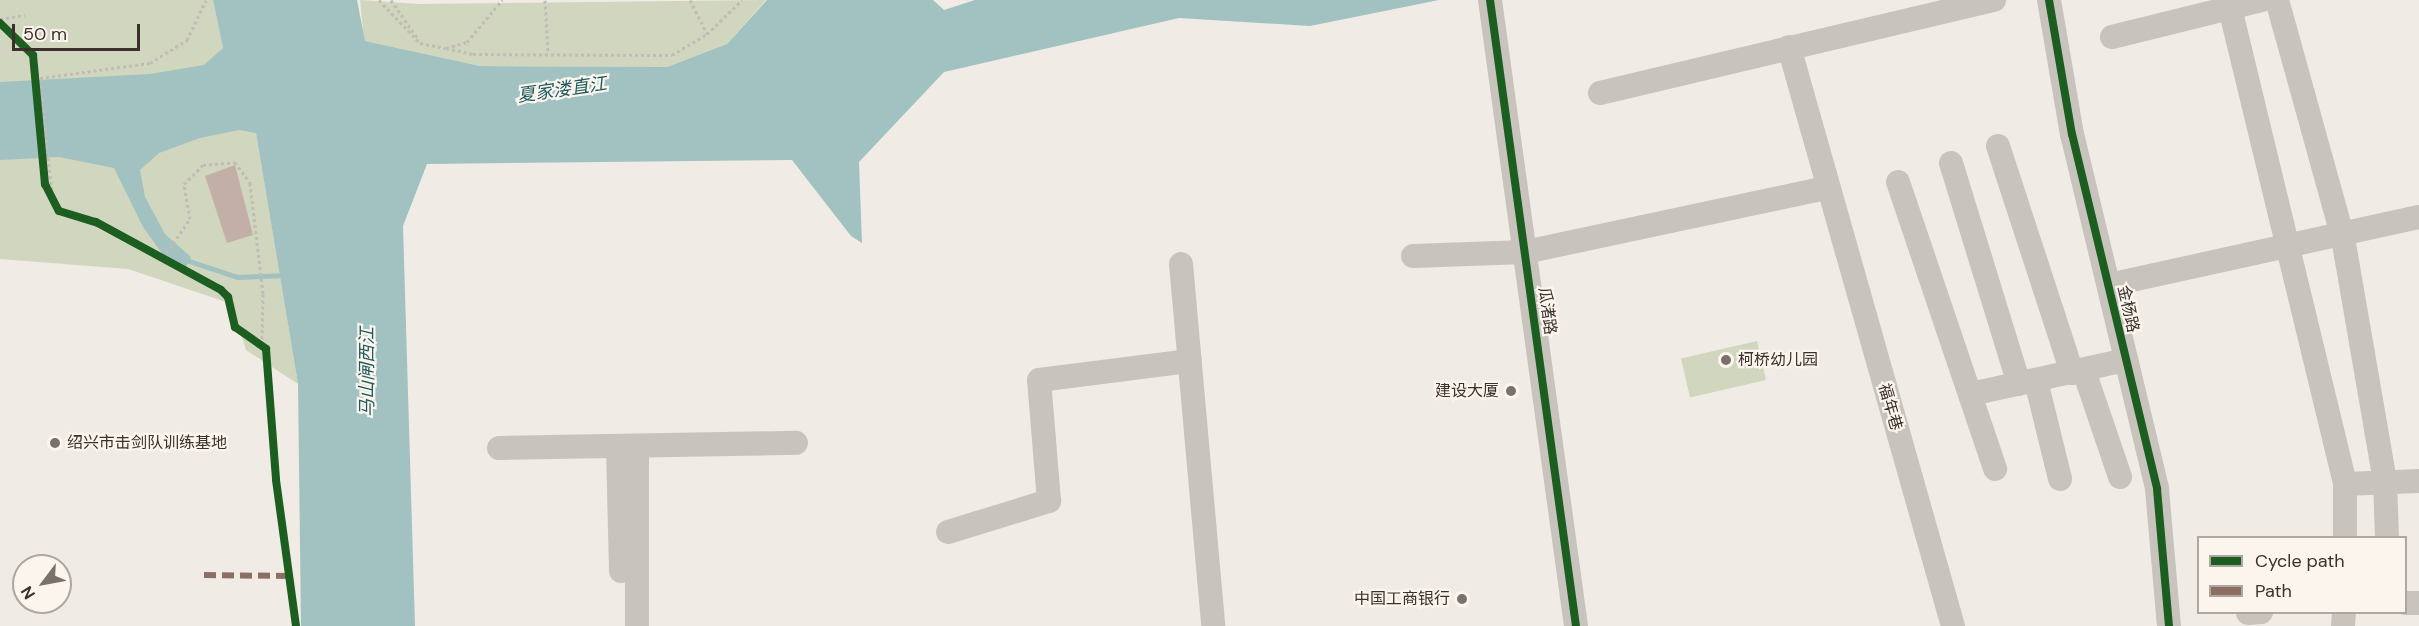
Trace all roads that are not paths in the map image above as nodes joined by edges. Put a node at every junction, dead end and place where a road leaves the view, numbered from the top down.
1 (1994, 0) edge
2 (2049, 0) edge
3 (2261, 0) edge
4 (2277, 0) edge
5 (1490, 4) edge
6 (2230, 8) junction
7 (2112, 37) dead end
8 (1789, 47) junction
9 (1600, 93) dead end
10 (1998, 146) dead end
11 (1951, 163) dead end
12 (1898, 182) dead end
13 (1827, 188) junction
14 (2419, 217) edge
15 (2343, 238) junction
16 (2292, 248) junction
17 (1525, 252) junction
18 (1413, 256) dead end
19 (1181, 264) dead end
20 (2109, 285) junction
21 (2126, 360) junction
22 (1190, 361) junction
23 (2078, 372) junction
24 (2027, 382) junction
25 (1971, 394) junction
26 (796, 443) dead end
27 (628, 447) junction
28 (499, 448) dead end
29 (1995, 469) dead end
30 (2120, 477) dead end
31 (2060, 479) dead end
32 (2385, 481) junction
33 (2419, 481) edge
34 (2345, 484) junction
35 (948, 532) dead end
36 (2345, 536) edge
37 (2387, 536) edge
38 (621, 626) edge
39 (637, 626) edge
40 (1213, 626) edge
41 (1576, 626) edge
42 (1953, 626) edge
43 (2169, 626) edge

1 - 8 street
2 - 20 street, 金杨路
3 - 6 street
4 - 15 street
5 - 17 street, 瓜渚路
6 - 7 street
6 - 16 street
8 - 9 street
8 - 13 street, 福年巷
10 - 23 street
11 - 24 street
12 - 25 street
13 - 17 street
13 - 42 street, 福年巷
14 - 15 street
15 - 16 street
15 - 32 street
16 - 20 street
16 - 34 street
17 - 18 street
17 - 41 street, 瓜渚路
19 - 22 street
20 - 21 street, 金杨路
21 - 23 street
21 - 43 street, 金杨路
22 - 35 street
22 - 40 street
23 - 24 street
23 - 30 street
24 - 25 street
24 - 31 street
25 - 29 street
26 - 27 street
27 - 28 street
27 - 38 street
27 - 39 street
32 - 33 street
32 - 34 street
32 - 37 street
34 - 36 street

